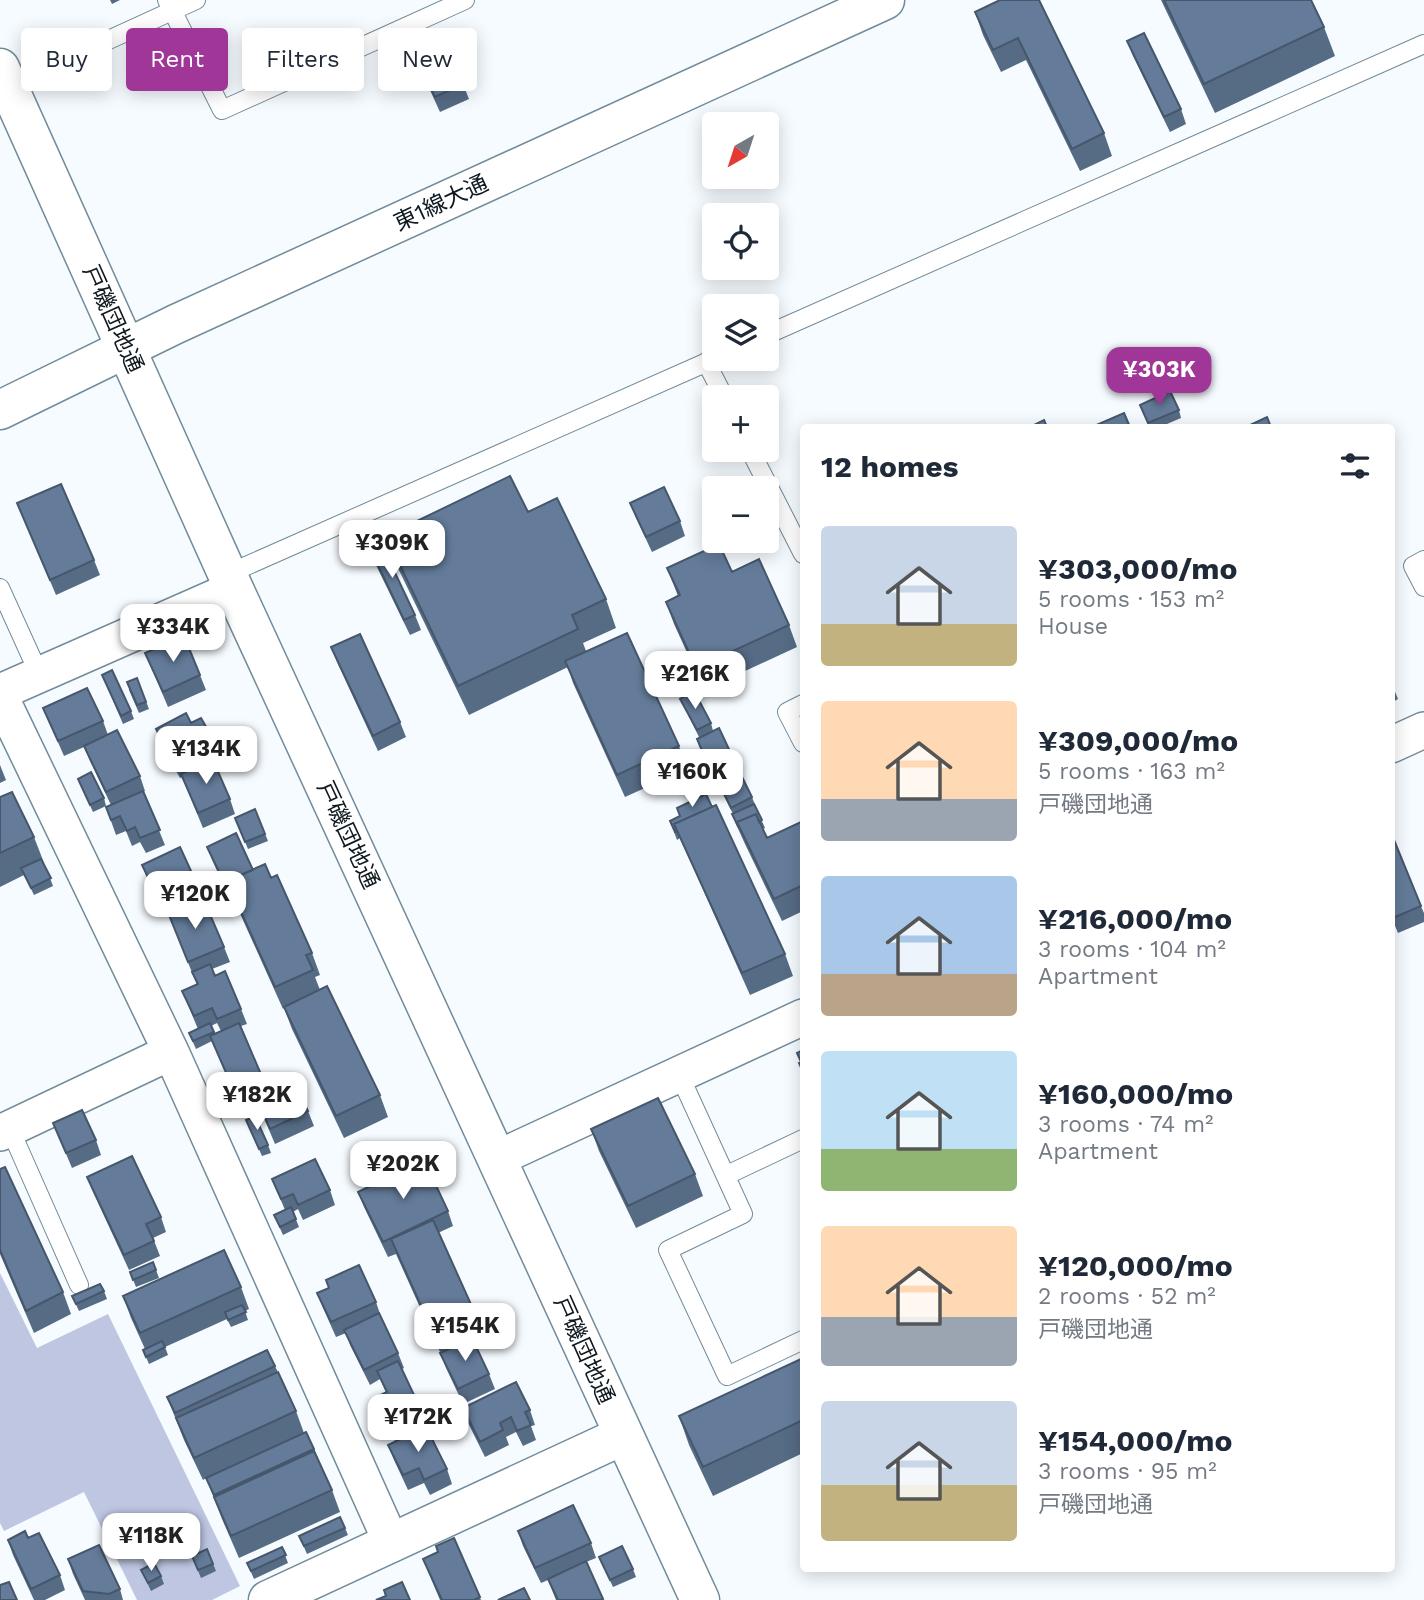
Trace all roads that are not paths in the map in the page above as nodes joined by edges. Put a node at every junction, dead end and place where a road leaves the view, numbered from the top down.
1 (196, 0) edge
2 (885, 0) edge
3 (455, 2) edge
4 (169, 6) edge
5 (1424, 44) edge
6 (4, 77) edge
7 (779, 329) edge
8 (127, 347) junction
9 (702, 364) edge
10 (0, 410) edge
11 (756, 462) edge
12 (800, 548) edge
13 (1424, 560) edge
14 (231, 581) junction
15 (1424, 587) edge
16 (0, 588) edge
17 (39, 674) junction
18 (0, 694) edge
19 (800, 706) edge
20 (1424, 730) edge
21 (800, 737) edge
22 (1395, 743) edge
23 (800, 1018) edge
24 (172, 1052) junction
25 (679, 1074) junction
26 (5, 1131) edge
27 (800, 1140) edge
28 (498, 1157) junction
29 (727, 1175) junction
30 (79, 1285) dead end
31 (800, 1341) edge
32 (622, 1436) junction
33 (392, 1544) junction
34 (270, 1600) edge
35 (700, 1600) edge

1 - 4 lane
2 - 8 street, 東1線大通
3 - 4 lane
4 - 6 lane
5 - 7 lane
6 - 8 street, 戸磯団地通
8 - 10 street, 東1線大通
8 - 14 street, 戸磯団地通
9 - 14 lane
11 - 12 lane
13 - 15 lane
14 - 17 street
14 - 28 street, 戸磯団地通
16 - 17 lane
17 - 18 street
18 - 24 street
19 - 21 lane
20 - 22 street
23 - 25 street
24 - 26 street
24 - 33 street
25 - 28 street
25 - 29 lane
26 - 30 lane
27 - 29 lane
28 - 32 street, 戸磯団地通
29 - 31 lane
32 - 33 street
32 - 35 street, 戸磯団地通
33 - 34 street

